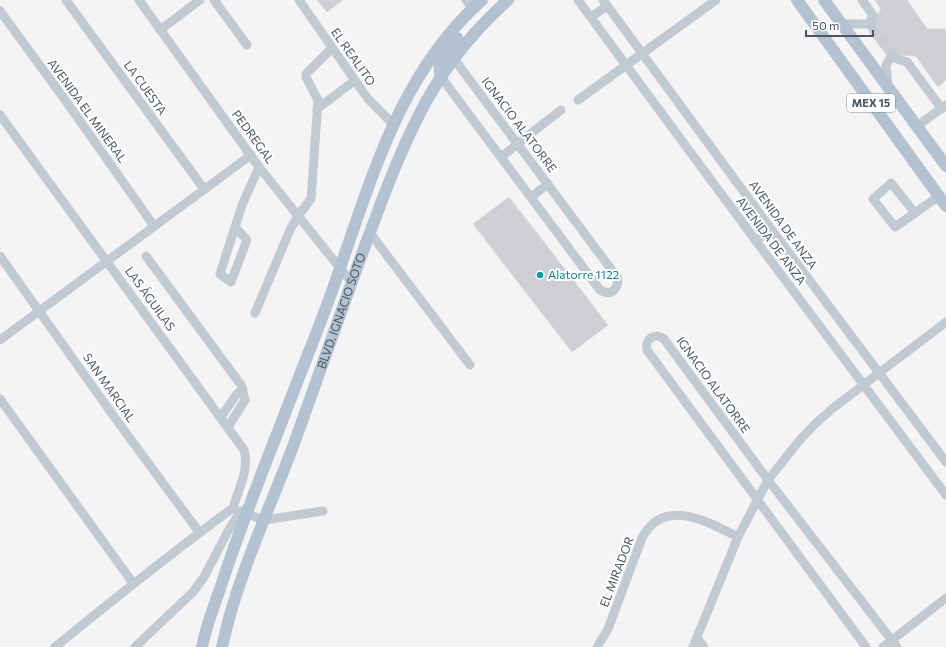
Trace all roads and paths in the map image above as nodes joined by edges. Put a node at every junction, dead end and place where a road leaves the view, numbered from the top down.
1 (66, 0) edge
2 (139, 0) edge
3 (200, 0) edge
4 (214, 0) edge
5 (299, 0) edge
6 (482, 0) edge
7 (508, 0) edge
8 (578, 0) edge
9 (716, 0) edge
10 (797, 0) edge
11 (824, 0) edge
12 (862, 0) edge
13 (605, 3) edge
14 (469, 4) edge
15 (0, 11) edge
16 (590, 17) junction
17 (841, 24) junction
18 (160, 30) junction
19 (247, 45) dead end
20 (332, 48) junction
21 (643, 53) junction
22 (454, 59) junction
23 (626, 65) junction
24 (441, 77) junction
25 (354, 81) junction
26 (888, 87) junction
27 (578, 100) dead end
28 (944, 107) edge
29 (317, 109) junction
30 (562, 110) dead end
31 (0, 115) edge
32 (393, 124) junction
33 (916, 127) junction
34 (518, 144) junction
35 (251, 155) junction
36 (501, 157) junction
37 (946, 166) edge
38 (259, 167) junction
39 (548, 184) junction
40 (204, 189) junction
41 (938, 196) junction
42 (531, 197) junction
43 (946, 206) edge
44 (915, 213) junction
45 (298, 216) junction
46 (154, 226) junction
47 (235, 227) junction
48 (771, 229) junction
49 (370, 233) junction
50 (756, 241) junction
51 (0, 256) edge
52 (146, 256) dead end
53 (107, 261) junction
54 (340, 269) junction
55 (352, 283) junction
56 (40, 311) junction
57 (255, 313) dead end
58 (946, 322) edge
59 (0, 340) edge
60 (470, 365) dead end
61 (879, 373) junction
62 (863, 385) junction
63 (243, 389) junction
64 (0, 399) edge
65 (221, 417) junction
66 (228, 427) junction
67 (946, 462) edge
68 (768, 480) junction
69 (946, 495) edge
70 (757, 500) junction
71 (323, 510) dead end
72 (240, 511) junction
73 (264, 520) junction
74 (199, 532) junction
75 (738, 537) junction
76 (133, 583) junction
77 (946, 598) edge
78 (697, 638) junction
79 (895, 644) edge
80 (55, 647) edge
81 (135, 647) edge
82 (202, 647) edge
83 (222, 647) edge
84 (597, 647) edge
85 (693, 647) edge
86 (704, 647) edge
87 (866, 647) edge
88 (883, 647) edge

1 - 40 street, LA CUESTA
2 - 18 street, PEDREGAL
3 - 18 street
4 - 19 street
5 - 20 street, EL REALITO
6 - 14 main road, BLVD. IGNACIO SOTO
7 - 22 main road, BLVD. IGNACIO SOTO
8 - 16 street, AVENIDA DE ANZA
9 - 21 street
10 - 41 main road, MEX 15
11 - 17 main road, MEX 15
12 - 17 street
13 - 16 street
13 - 21 street, AVENIDA DE ANZA
14 - 24 main road
14 - 32 main road, BLVD. IGNACIO SOTO
15 - 46 street, AVENIDA EL MINERAL
16 - 23 street, AVENIDA DE ANZA
17 - 26 main road, MEX 15
18 - 35 street, PEDREGAL
20 - 25 street, EL REALITO
20 - 29 street
21 - 23 street
21 - 48 street, AVENIDA DE ANZA
22 - 24 main road, BLVD. IGNACIO SOTO
22 - 34 street, IGNACIO ALATORRE
23 - 27 street
23 - 50 street, AVENIDA DE ANZA
24 - 36 street, IGNACIO ALATORRE
24 - 49 main road, BLVD. IGNACIO SOTO
25 - 29 street
25 - 32 street, EL REALITO
26 - 28 street
26 - 33 main road, MEX 15
28 - 33 street
29 - 45 street
30 - 34 street
31 - 53 street, LAS ÁGUILAS
32 - 54 main road, BLVD. IGNACIO SOTO
33 - 37 main road, MEX 15
34 - 36 street
34 - 39 street, IGNACIO ALATORRE
35 - 38 street, PEDREGAL
35 - 40 street
36 - 42 street, IGNACIO ALATORRE
38 - 45 street, PEDREGAL
38 - 47 street
39 - 42 street
39 - 42 street, IGNACIO ALATORRE
40 - 46 street
41 - 43 main road, MEX 15
41 - 44 street
44 - 44 street
45 - 54 street, PEDREGAL
45 - 57 street
46 - 53 street
47 - 47 street
48 - 50 street
48 - 61 street, AVENIDA DE ANZA
49 - 55 main road, BLVD. IGNACIO SOTO
49 - 60 street
50 - 62 street, AVENIDA DE ANZA
51 - 56 street, SAN MARCIAL
52 - 63 street
53 - 56 street
53 - 65 street, LAS ÁGUILAS
54 - 55 street, PEDREGAL
54 - 72 main road, BLVD. IGNACIO SOTO
55 - 73 main road, BLVD. IGNACIO SOTO
56 - 59 street
56 - 74 street, SAN MARCIAL
58 - 61 street
61 - 62 street
61 - 67 street, AVENIDA DE ANZA
62 - 68 street
62 - 69 street, AVENIDA DE ANZA
63 - 65 street
63 - 66 street
64 - 76 street
65 - 66 street, LAS ÁGUILAS
66 - 72 street, LAS ÁGUILAS
68 - 70 street
68 - 70 street, IGNACIO ALATORRE
68 - 79 street, IGNACIO ALATORRE
70 - 75 street
70 - 87 street, IGNACIO ALATORRE
71 - 73 street
72 - 73 street
72 - 74 street
72 - 81 street, LAS ÁGUILAS
72 - 82 main road, BLVD. IGNACIO SOTO
73 - 83 main road, BLVD. IGNACIO SOTO
74 - 76 street
75 - 78 street
75 - 84 street, EL MIRADOR
76 - 80 street
77 - 79 street
78 - 85 street
78 - 86 street
79 - 88 street

